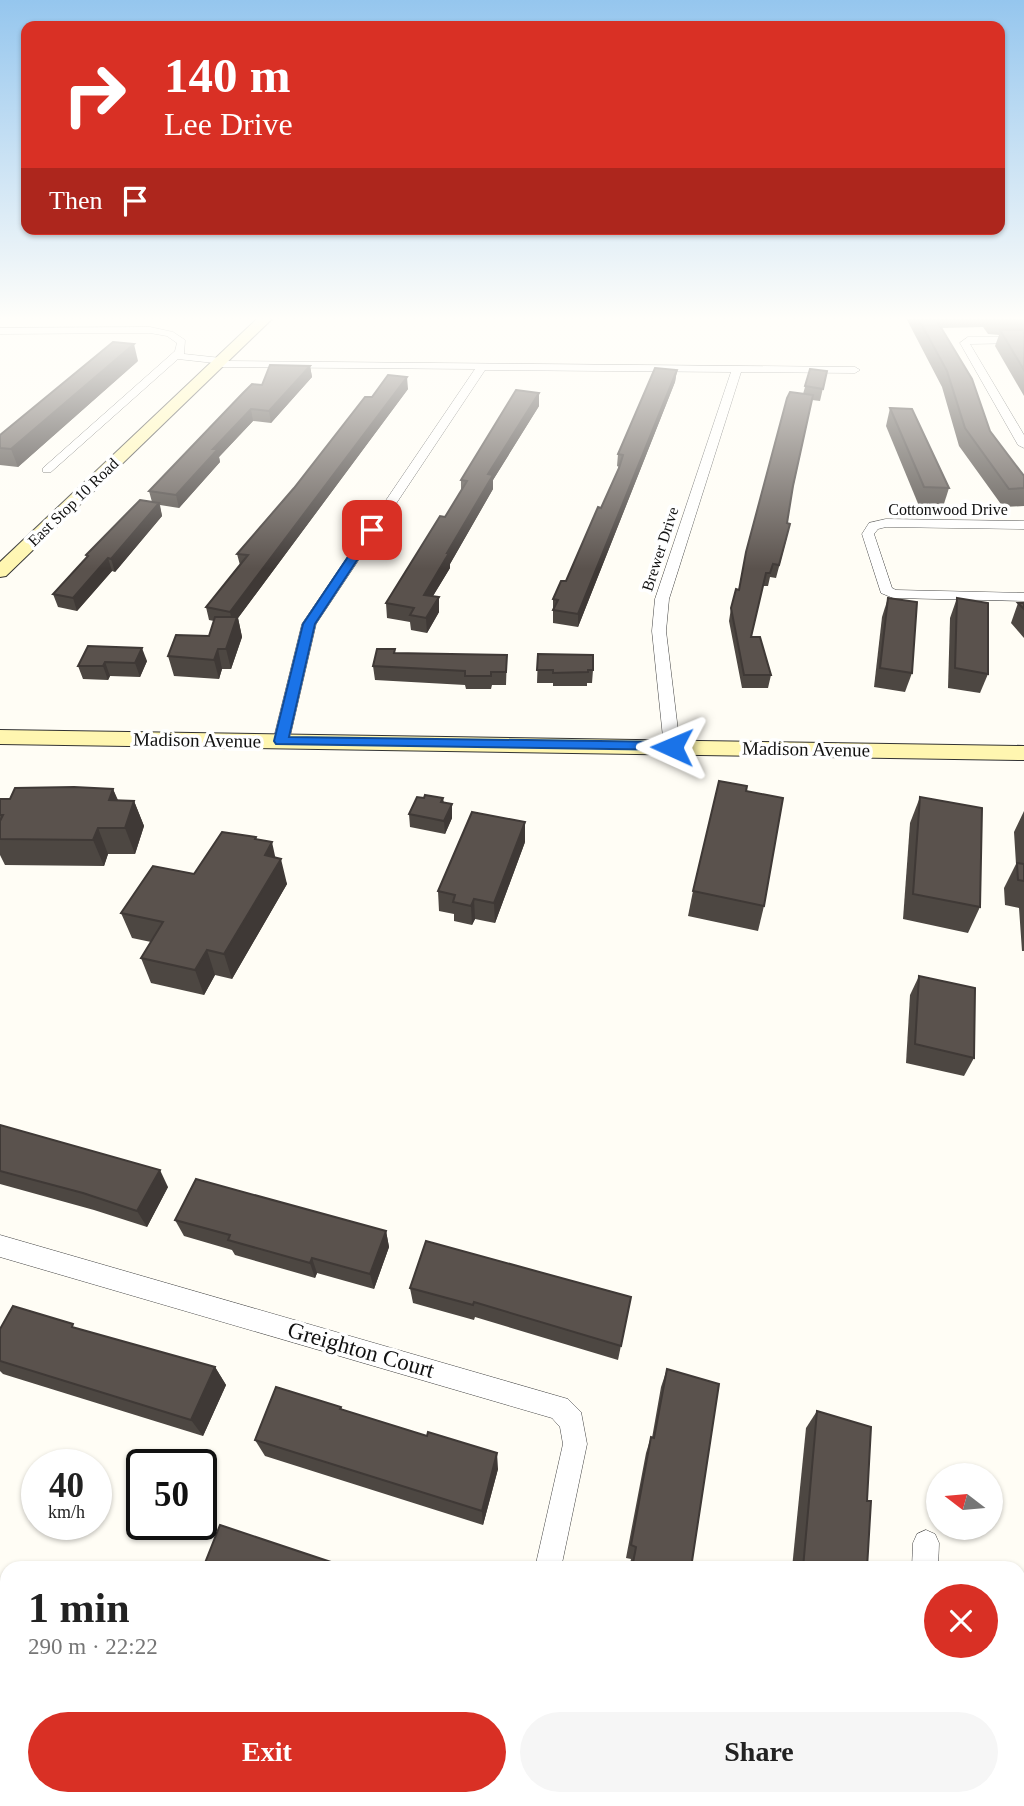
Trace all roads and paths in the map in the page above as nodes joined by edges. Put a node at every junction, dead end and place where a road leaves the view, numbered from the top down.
1 (126, 400) edge
2 (179, 400) edge
3 (459, 400) edge
4 (727, 400) edge
5 (999, 400) edge
6 (1010, 421) junction
7 (1024, 421) edge
8 (1024, 445) edge
9 (47, 470) dead end
10 (1024, 525) edge
11 (0, 572) edge
12 (1024, 597) edge
13 (0, 737) edge
14 (281, 741) junction
15 (672, 747) junction
16 (1024, 753) edge
17 (0, 1246) edge
18 (550, 1561) edge

1 - 9 street
2 - 11 main road, East Stop 10 Road
3 - 14 street
4 - 15 street, Brewer Drive
5 - 6 street
6 - 7 street
6 - 8 street
10 - 12 street, Cottonwood Drive
13 - 14 main road, Madison Avenue
14 - 15 main road, Madison Avenue
15 - 16 main road, Madison Avenue
17 - 18 street, Greighton Court

